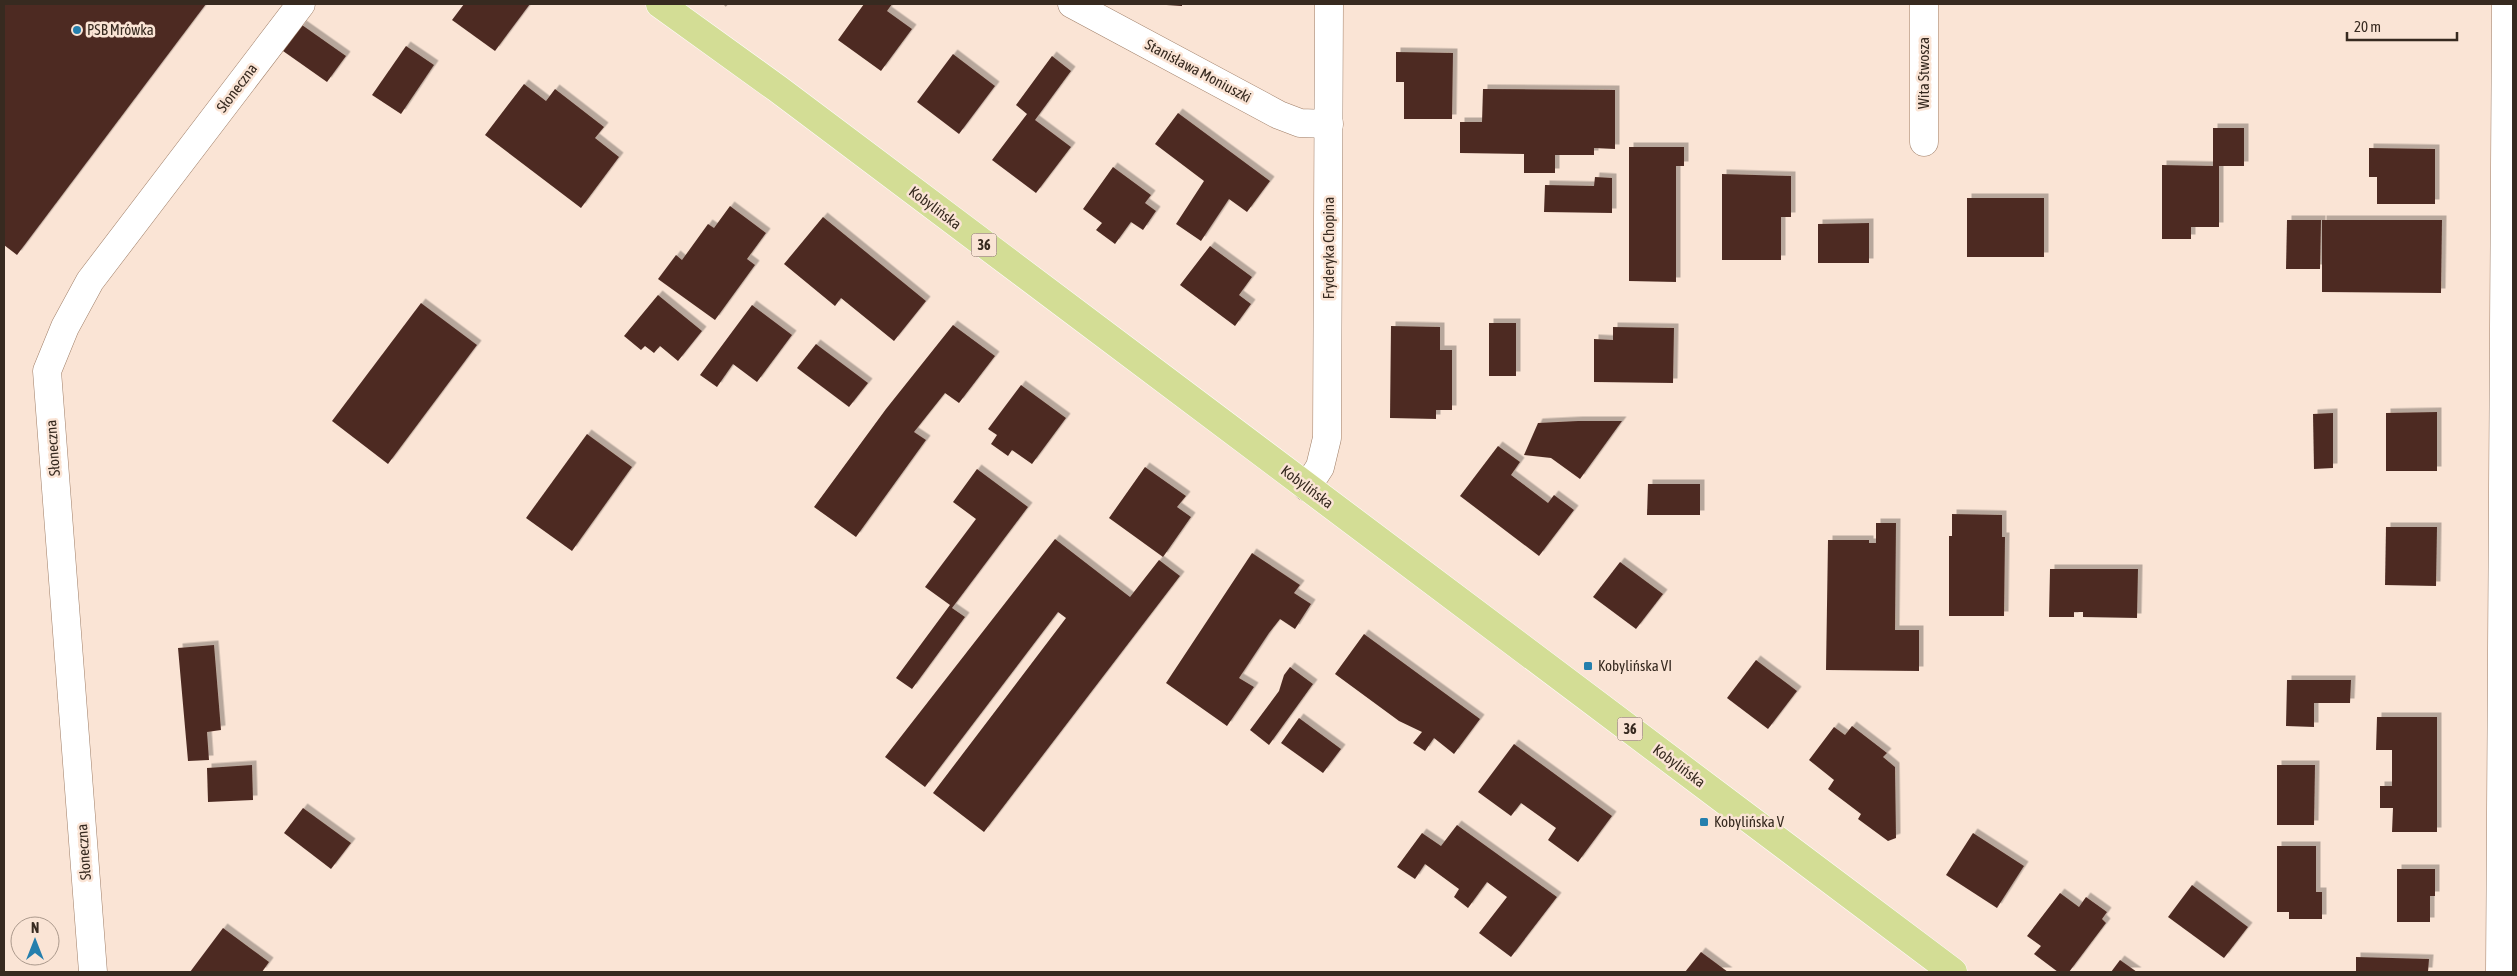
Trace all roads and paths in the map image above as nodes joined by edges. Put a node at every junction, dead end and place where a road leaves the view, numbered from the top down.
1 (301, 4) edge
2 (660, 4) edge
3 (1072, 4) edge
4 (1329, 4) edge
5 (1924, 4) edge
6 (2506, 4) edge
7 (1329, 124) junction
8 (1924, 142) dead end
9 (1306, 487) junction
10 (93, 972) edge
11 (1953, 972) edge
12 (2500, 972) edge

1 - 10 street, Słoneczna
2 - 9 main road, Kobylińska / 36
3 - 7 street, Stanisława Moniuszki
4 - 7 street, Fryderyka Chopina
5 - 8 street, Wita Stwosza
6 - 12 street
7 - 9 street, Fryderyka Chopina
9 - 11 main road, Kobylińska / 36

